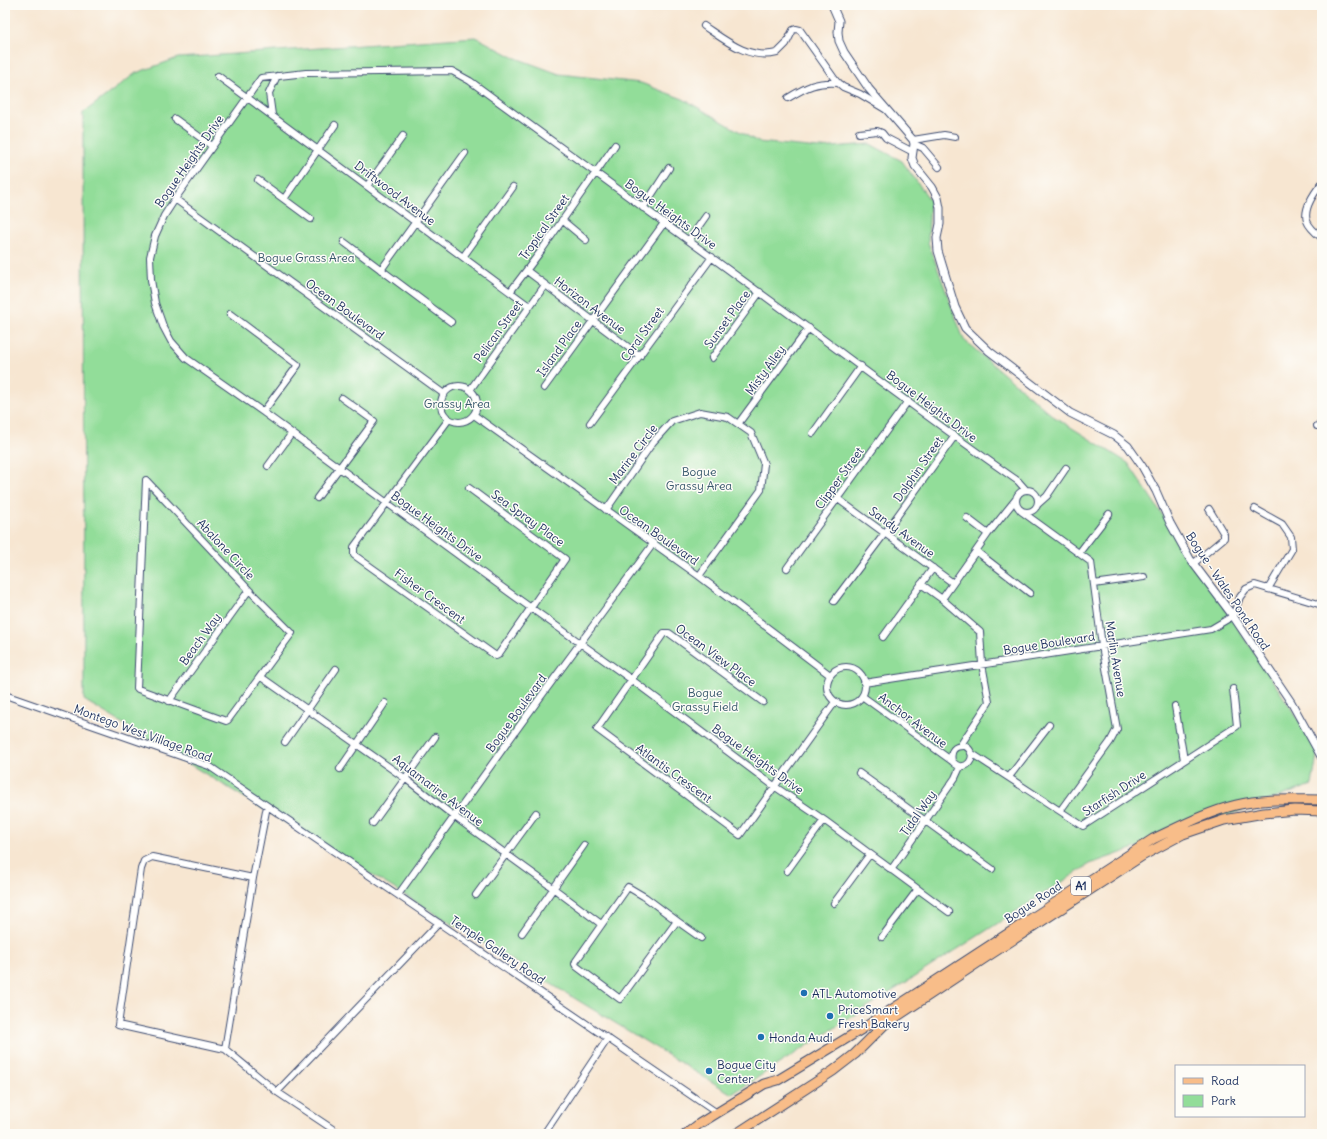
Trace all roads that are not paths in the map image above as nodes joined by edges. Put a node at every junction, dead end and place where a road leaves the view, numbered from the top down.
1 (832, 5) edge
2 (704, 26) dead end
3 (218, 76) dead end
4 (277, 76) junction
5 (839, 83) junction
6 (248, 98) junction
7 (788, 98) dead end
8 (886, 110) junction
9 (272, 115) junction
10 (176, 119) dead end
11 (335, 126) dead end
12 (859, 133) dead end
13 (403, 136) dead end
14 (955, 137) dead end
15 (914, 142) junction
16 (615, 145) dead end
17 (212, 146) junction
18 (318, 150) junction
19 (913, 152) junction
20 (466, 153) dead end
21 (939, 167) dead end
22 (670, 168) dead end
23 (595, 173) junction
24 (258, 180) dead end
25 (1322, 183) edge
26 (367, 186) junction
27 (513, 187) dead end
28 (175, 199) junction
29 (284, 199) junction
30 (643, 208) junction
31 (706, 216) dead end
32 (311, 219) dead end
33 (562, 220) junction
34 (416, 222) junction
35 (664, 223) junction
36 (1322, 238) edge
37 (586, 240) dead end
38 (689, 240) junction
39 (344, 242) dead end
40 (463, 257) junction
41 (712, 257) junction
42 (381, 270) junction
43 (527, 271) junction
44 (545, 285) junction
45 (510, 292) junction
46 (760, 292) junction
47 (529, 306) junction
48 (230, 314) dead end
49 (593, 321) junction
50 (451, 322) dead end
51 (809, 328) junction
52 (640, 356) junction
53 (712, 358) dead end
54 (860, 366) junction
55 (544, 388) dead end
56 (470, 390) junction
57 (444, 394) junction
58 (342, 398) dead end
59 (908, 401) junction
60 (263, 412) junction
61 (474, 415) junction
62 (449, 419) junction
63 (590, 423) dead end
64 (738, 424) junction
65 (292, 433) junction
66 (813, 433) dead end
67 (954, 437) junction
68 (268, 466) dead end
69 (340, 468) junction
70 (1066, 468) dead end
71 (1018, 481) junction
72 (469, 488) dead end
73 (1026, 490) junction
74 (1036, 496) junction
75 (1047, 496) junction
76 (1016, 497) junction
77 (317, 498) dead end
78 (838, 499) junction
79 (386, 503) junction
80 (1038, 504) junction
81 (1008, 507) junction
82 (1209, 509) dead end
83 (1255, 509) dead end
84 (606, 510) junction
85 (1020, 510) junction
86 (1034, 510) junction
87 (1109, 514) dead end
88 (967, 518) dead end
89 (1035, 522) junction
90 (886, 533) junction
91 (988, 534) junction
92 (653, 544) junction
93 (976, 551) junction
94 (1079, 554) junction
95 (1194, 564) junction
96 (787, 568) dead end
97 (933, 568) junction
98 (699, 576) junction
99 (1144, 576) dead end
100 (953, 583) junction
101 (921, 584) junction
102 (1094, 584) junction
103 (1268, 589) junction
104 (249, 590) junction
105 (1030, 593) dead end
106 (942, 599) junction
107 (834, 601) dead end
108 (1322, 605) edge
109 (530, 608) junction
110 (1233, 616) junction
111 (883, 636) dead end
112 (580, 643) junction
113 (1102, 646) junction
114 (982, 664) junction
115 (336, 669) dead end
116 (261, 676) junction
117 (830, 676) junction
118 (632, 680) junction
119 (864, 683) junction
120 (1233, 688) dead end
121 (5, 695) edge
122 (862, 696) junction
123 (169, 701) junction
124 (763, 702) dead end
125 (835, 702) junction
126 (385, 703) dead end
127 (1175, 706) dead end
128 (307, 710) junction
129 (1049, 725) dead end
130 (435, 737) dead end
131 (285, 742) dead end
132 (358, 745) junction
133 (960, 746) junction
134 (971, 753) junction
135 (1322, 757) edge
136 (1184, 760) junction
137 (952, 761) junction
138 (960, 767) junction
139 (340, 769) dead end
140 (859, 773) dead end
141 (1009, 777) junction
142 (406, 779) junction
143 (774, 786) junction
144 (1322, 800) edge
145 (267, 806) junction
146 (1060, 810) junction
147 (1322, 811) edge
148 (536, 813) dead end
149 (455, 817) junction
150 (824, 820) junction
151 (925, 821) junction
152 (373, 823) dead end
153 (584, 845) dead end
154 (505, 854) junction
155 (870, 854) junction
156 (992, 869) dead end
157 (891, 870) junction
158 (787, 871) dead end
159 (253, 878) junction
160 (554, 888) junction
161 (918, 889) junction
162 (398, 895) junction
163 (476, 895) dead end
164 (834, 903) dead end
165 (949, 912) dead end
166 (677, 921) junction
167 (439, 923) junction
168 (601, 924) junction
169 (522, 933) dead end
170 (882, 937) dead end
171 (701, 938) dead end
172 (608, 1038) junction
173 (225, 1049) junction
174 (277, 1092) junction
175 (717, 1113) junction
176 (340, 1134) edge
177 (544, 1134) edge
178 (686, 1134) edge
179 (736, 1134) edge

1 - 8 street
2 - 5 street
3 - 6 street, Driftwood Avenue
4 - 6 street, Bogue Heights Drive
4 - 9 street
4 - 23 street, Bogue Heights Drive
5 - 7 street
5 - 8 street
6 - 9 street, Driftwood Avenue
6 - 17 street, Bogue Heights Drive
8 - 15 street
9 - 18 street, Driftwood Avenue
10 - 17 street
11 - 18 street
12 - 19 street
13 - 26 street
14 - 15 street
15 - 19 street, Bogue - Wales Pond Road
15 - 21 street
16 - 23 street, Tropical Street
17 - 28 street, Bogue Heights Drive
18 - 26 street, Driftwood Avenue
18 - 29 street
19 - 95 street, Bogue - Wales Pond Road
20 - 34 street
22 - 30 street
23 - 30 street, Bogue Heights Drive
23 - 33 street, Tropical Street
24 - 29 street
25 - 36 street
26 - 34 street, Driftwood Avenue
27 - 40 street
28 - 57 street, Ocean Boulevard
28 - 60 street, Bogue Heights Drive
29 - 32 street
30 - 35 street, Bogue Heights Drive
31 - 38 street
33 - 37 street
33 - 43 street, Tropical Street
34 - 40 street, Driftwood Avenue
34 - 42 street
35 - 38 street, Bogue Heights Drive
35 - 49 street, Island Place
38 - 41 street, Bogue Heights Drive
39 - 42 street
40 - 45 street, Driftwood Avenue
41 - 46 street, Bogue Heights Drive
41 - 52 street, Coral Street
42 - 50 street
43 - 44 street, Horizon Avenue
43 - 45 street, Tropical Street
44 - 47 street, Pelican Street
44 - 49 street, Horizon Avenue
45 - 47 street, Driftwood Avenue
46 - 51 street, Bogue Heights Drive
46 - 53 street, Sunset Place
47 - 56 street, Pelican Street
48 - 60 street
49 - 52 street, Horizon Avenue
49 - 55 street, Island Place
51 - 54 street, Bogue Heights Drive
51 - 64 street, Misty Alley
52 - 63 street, Coral Street
54 - 59 street, Bogue Heights Drive
54 - 66 street
56 - 57 street
56 - 61 street
57 - 62 street
58 - 69 street
59 - 67 street, Bogue Heights Drive
59 - 78 street, Clipper Street
60 - 65 street, Bogue Heights Drive
61 - 62 street
61 - 84 street, Ocean Boulevard
62 - 79 street
64 - 84 street, Marine Circle
64 - 98 street, Marine Circle
65 - 68 street
65 - 69 street, Bogue Heights Drive
67 - 71 street, Bogue Heights Drive
67 - 90 street, Dolphin Street
69 - 77 street
69 - 79 street, Bogue Heights Drive
70 - 75 street
71 - 73 street, Bogue Heights Drive
71 - 76 street
72 - 109 street, Sea Spray Place
73 - 74 street
73 - 76 street
74 - 75 street
74 - 80 street
75 - 80 street
76 - 81 street
76 - 85 street
78 - 90 street, Sandy Avenue
78 - 96 street, Clipper Street
79 - 109 street, Bogue Heights Drive
79 - 109 street, Fisher Crescent
80 - 86 street
81 - 85 street
81 - 91 street
82 - 95 street
83 - 103 street
84 - 92 street, Ocean Boulevard
85 - 86 street
85 - 89 street, Marlin Avenue
86 - 89 street
87 - 94 street
88 - 91 street
89 - 94 street, Marlin Avenue
90 - 97 street, Sandy Avenue
90 - 107 street, Dolphin Street
91 - 93 street
92 - 98 street, Ocean Boulevard
92 - 112 street, Bogue Boulevard
93 - 100 street
93 - 105 street
94 - 102 street, Marlin Avenue
95 - 110 street, Bogue - Wales Pond Road
97 - 100 street, Sandy Avenue
97 - 101 street
98 - 117 street, Ocean Boulevard
99 - 102 street
100 - 106 street
101 - 106 street
101 - 111 street
102 - 113 street, Marlin Avenue
103 - 108 street
103 - 110 street
104 - 116 street, Abalone Circle
104 - 123 street, Beach Way
104 - 123 street, Abalone Circle
106 - 114 street
109 - 112 street, Bogue Heights Drive
110 - 113 street, Bogue Boulevard
110 - 135 street, Bogue - Wales Pond Road
112 - 118 street, Bogue Heights Drive
112 - 149 street, Bogue Boulevard
113 - 114 street, Bogue Boulevard
113 - 146 street, Marlin Avenue
114 - 119 street, Bogue Boulevard
114 - 133 street
115 - 128 street
116 - 123 street, Abalone Circle
116 - 128 street, Aquamarine Avenue
117 - 119 street
117 - 125 street
118 - 124 street, Ocean View Place
118 - 143 street, Bogue Heights Drive
118 - 143 street, Atlantis Crescent
119 - 122 street
120 - 136 street, Starfish Drive
121 - 145 street, Montego West Village Road
122 - 125 street
122 - 137 street, Anchor Avenue
125 - 143 street
126 - 132 street
127 - 136 street
128 - 131 street
128 - 132 street, Aquamarine Avenue
129 - 141 street
130 - 142 street
132 - 139 street
132 - 142 street, Aquamarine Avenue
133 - 134 street
133 - 137 street
134 - 138 street
134 - 141 street, Starfish Drive
136 - 146 street, Starfish Drive
137 - 138 street
138 - 151 street, Tidal Way
140 - 151 street
141 - 146 street, Starfish Drive
142 - 149 street, Aquamarine Avenue
142 - 152 street
143 - 150 street, Bogue Heights Drive
144 - 175 main road, Bogue Road / A1
145 - 159 street
145 - 162 street, Temple Gallery Road
147 - 179 main road, Bogue Road / A1
148 - 154 street
149 - 154 street, Aquamarine Avenue
149 - 162 street, Bogue Boulevard
150 - 155 street, Bogue Heights Drive
150 - 158 street
151 - 156 street
151 - 157 street, Tidal Way
153 - 160 street
154 - 160 street, Aquamarine Avenue
154 - 163 street
155 - 157 street, Bogue Heights Drive
155 - 164 street
157 - 161 street, Bogue Heights Drive
159 - 173 street
159 - 173 street
160 - 168 street, Aquamarine Avenue
160 - 169 street
161 - 165 street, Bogue Heights Drive
161 - 170 street
162 - 167 street, Temple Gallery Road
166 - 168 street
166 - 168 street
166 - 171 street
167 - 172 street, Temple Gallery Road
167 - 174 street
172 - 175 street, Temple Gallery Road
172 - 177 street
173 - 174 street
174 - 176 street
175 - 178 main road, Bogue Road

